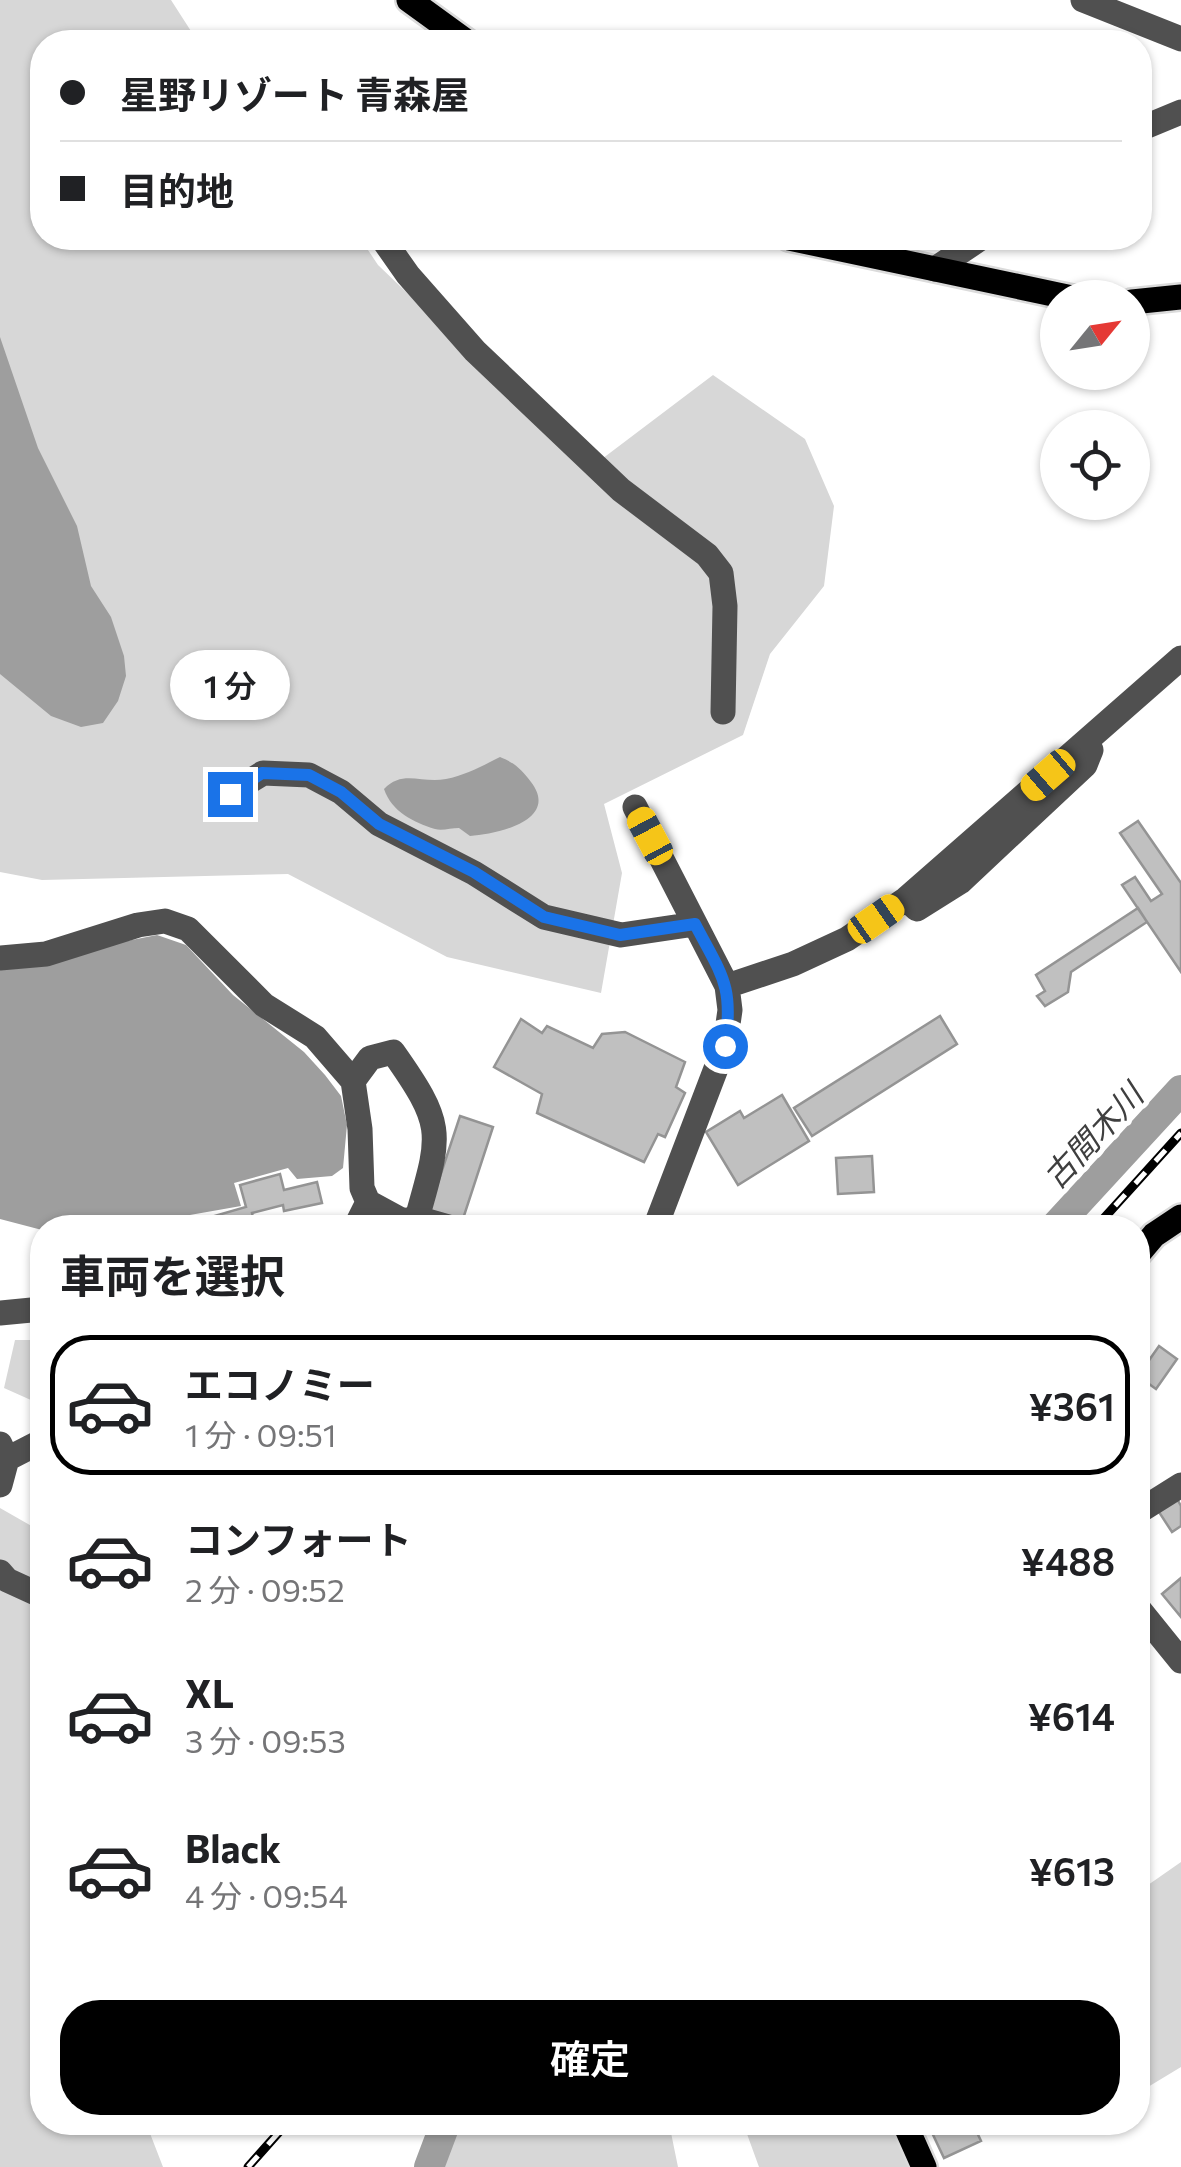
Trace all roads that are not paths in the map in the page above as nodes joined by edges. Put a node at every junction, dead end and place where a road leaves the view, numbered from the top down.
1 (410, 0) edge
2 (1083, 0) edge
3 (451, 30) edge
4 (1181, 39) edge
5 (1181, 112) edge
6 (1152, 124) edge
7 (390, 250) edge
8 (847, 250) edge
9 (963, 250) edge
10 (935, 268) junction
11 (1040, 291) edge
12 (1181, 297) edge
13 (1150, 300) edge
14 (1181, 658) edge
15 (723, 712) dead end
16 (230, 794) dead end
17 (635, 808) dead end
18 (695, 924) junction
19 (0, 958) edge
20 (727, 986) junction
21 (353, 1081) junction
22 (368, 1202) junction
23 (362, 1215) edge
24 (393, 1215) edge
25 (418, 1215) edge
26 (660, 1215) edge
27 (1181, 1218) edge
28 (1150, 1240) edge
29 (30, 1310) edge
30 (0, 1313) edge
31 (30, 1444) edge
32 (4, 1452) edge
33 (0, 1485) edge
34 (1181, 1485) edge
35 (1150, 1504) edge
36 (0, 1572) edge
37 (30, 1590) edge
38 (1150, 1623) edge
39 (1181, 1661) edge
40 (910, 2135) edge
41 (924, 2167) edge

1 - 3 main road
2 - 4 street
5 - 6 street
7 - 15 street
8 - 10 main road
9 - 10 street
10 - 11 main road
12 - 13 main road
14 - 20 street
16 - 18 street
17 - 18 street
18 - 20 street
19 - 21 street
20 - 26 street
21 - 22 street
21 - 25 street
22 - 23 street
22 - 24 street
27 - 28 main road
29 - 30 street
31 - 32 street
32 - 33 street
34 - 35 street
36 - 37 street
38 - 39 street
40 - 41 main road

